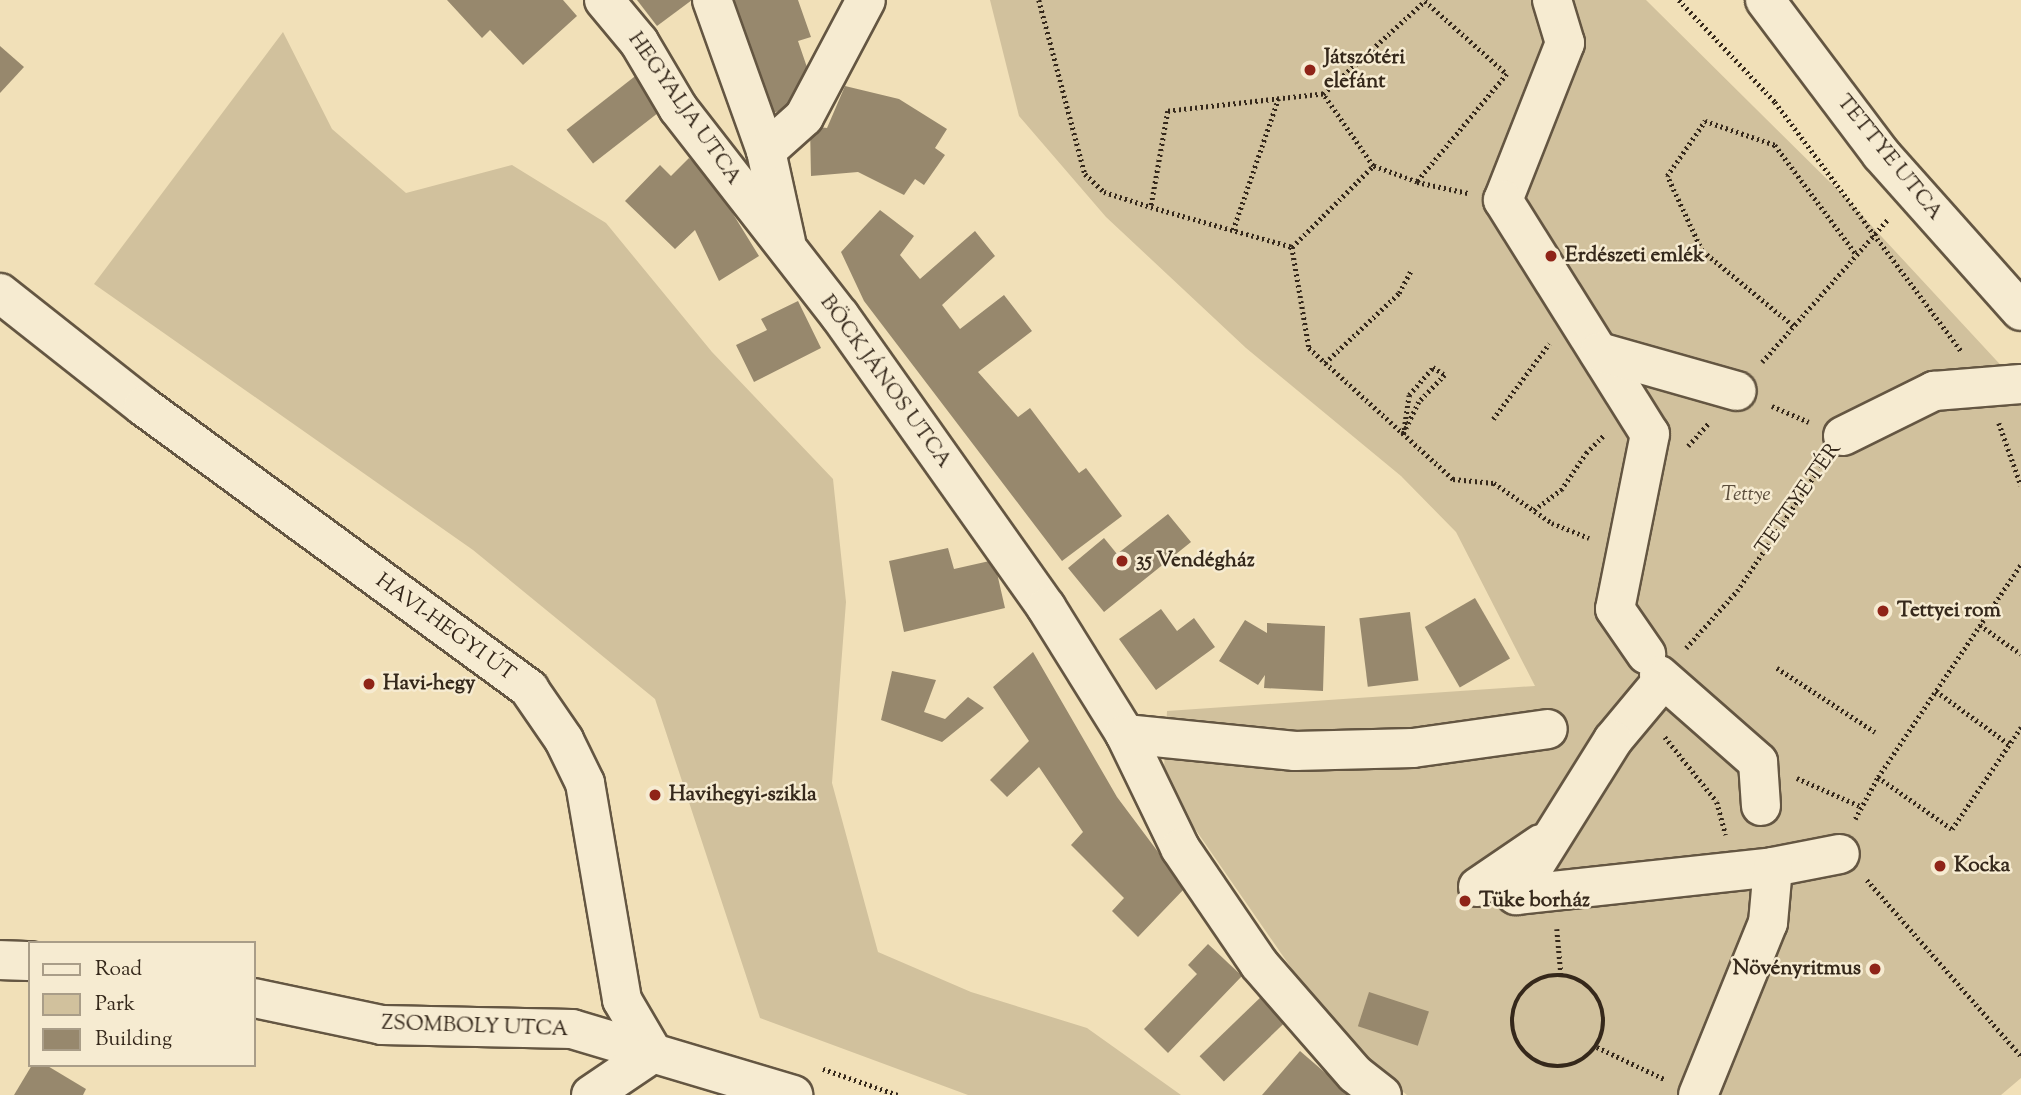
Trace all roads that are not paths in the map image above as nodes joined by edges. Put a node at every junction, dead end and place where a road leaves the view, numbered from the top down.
1 (604, 0) edge
2 (712, 0) edge
3 (866, 0) edge
4 (1552, 0) edge
5 (1765, 0) edge
6 (766, 151) junction
7 (788, 252) junction
8 (0, 293) edge
9 (2021, 311) edge
10 (1593, 344) junction
11 (2003, 384) edge
12 (1737, 391) road end
13 (1843, 436) road end
14 (1653, 677) junction
15 (1548, 729) dead end
16 (1125, 734) junction
17 (1761, 806) dead end
18 (1554, 835) junction
19 (1840, 854) road end
20 (1773, 867) junction
21 (1478, 887) dead end
22 (0, 960) edge
23 (28, 961) edge
24 (256, 998) edge
25 (653, 1053) junction
26 (1685, 1089) edge
27 (591, 1095) edge
28 (793, 1095) edge
29 (1382, 1095) edge

1 - 7 street, HEGYALJA UTCA
2 - 6 street, BÖCK JÁNOS UTCA
3 - 6 street
4 - 10 street
5 - 9 street, TETTYE UTCA
6 - 7 street, BÖCK JÁNOS UTCA
7 - 16 street, BÖCK JÁNOS UTCA
8 - 25 street, HAVI-HEGYI ÚT
10 - 12 street
10 - 14 street
11 - 13 street, TETTYE TÉR
14 - 17 street
14 - 18 street
15 - 16 street
16 - 29 street, BÖCK JÁNOS UTCA
18 - 20 street
18 - 21 street
19 - 20 street
20 - 26 street
22 - 23 street
24 - 25 street, ZSOMBOLY UTCA
25 - 27 street
25 - 28 street

